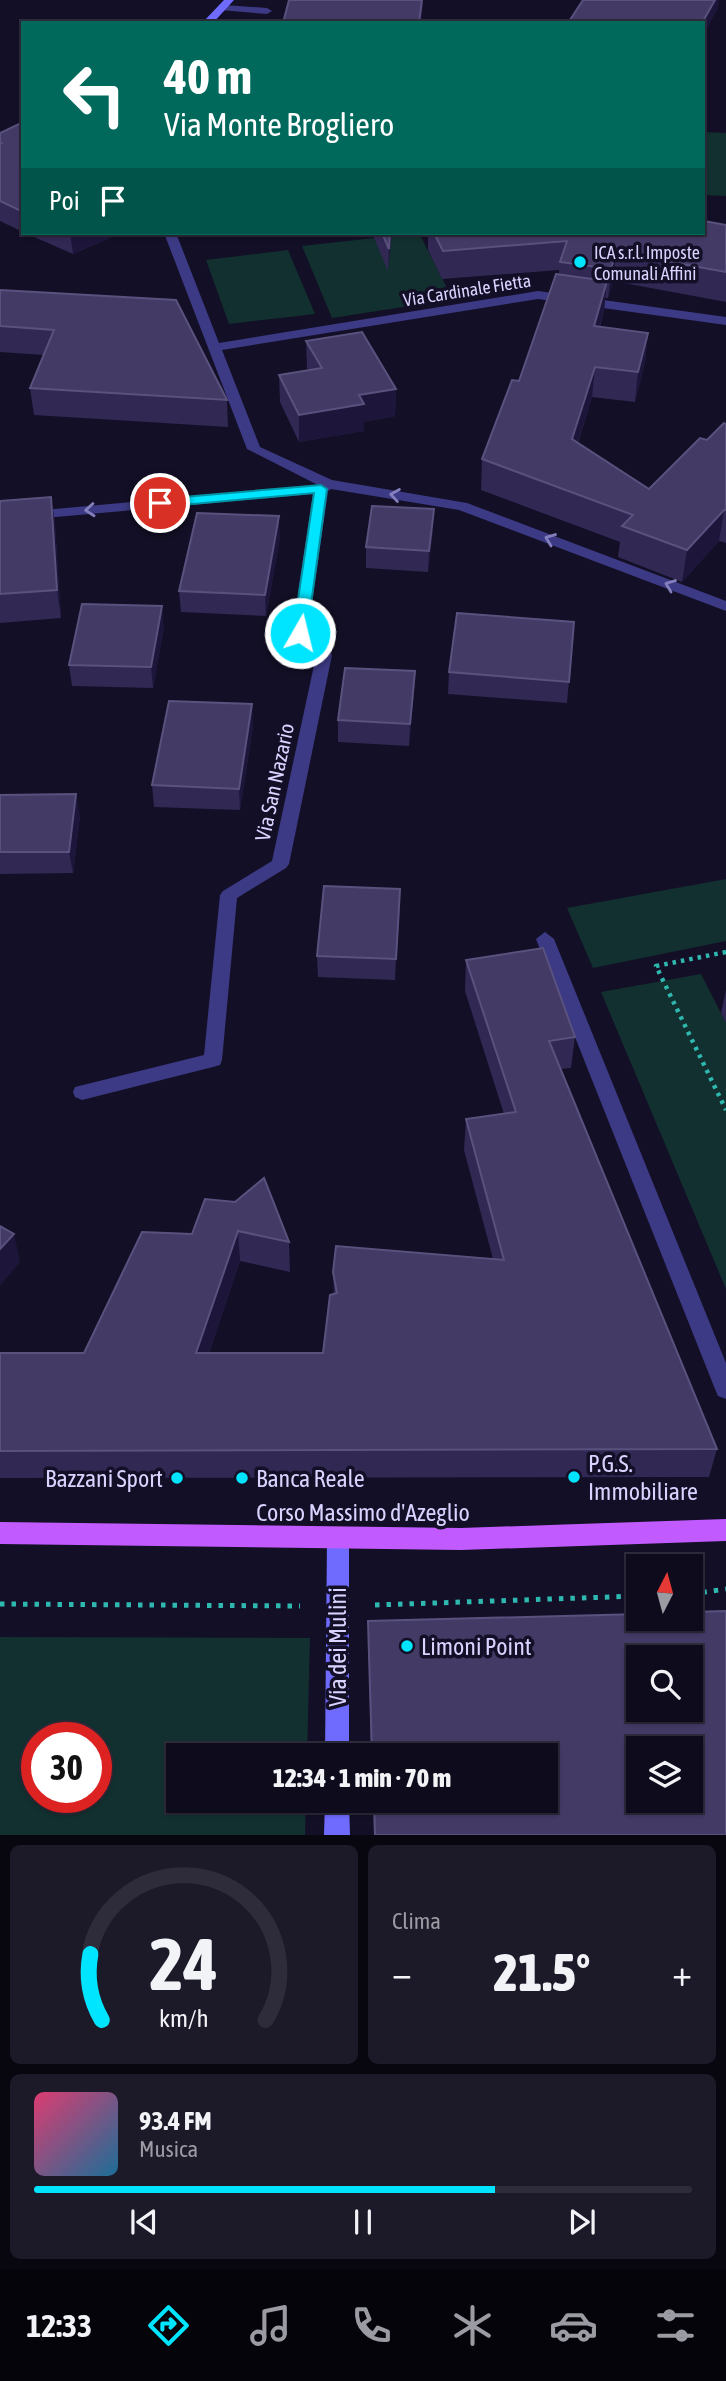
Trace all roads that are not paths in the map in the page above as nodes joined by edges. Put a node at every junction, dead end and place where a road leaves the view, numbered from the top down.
1 (226, 4) edge
2 (268, 6) edge
3 (208, 21) edge
4 (171, 235) edge
5 (726, 321) edge
6 (213, 348) junction
7 (324, 486) junction
8 (0, 518) edge
9 (726, 606) edge
10 (545, 939) dead end
11 (82, 1092) dead end
12 (726, 1389) edge
13 (726, 1530) edge
14 (0, 1533) edge
15 (338, 1538) junction
16 (337, 1743) edge
17 (337, 1813) edge
18 (337, 1835) edge

1 - 2 street
1 - 3 street
4 - 6 street
5 - 6 street, Via Cardinale Fietta
6 - 7 street
7 -> 8 street
9 -> 7 street
7 - 11 street, Via San Nazario
10 - 12 street
13 - 15 main road, Corso Massimo d'Azeglio
14 - 15 main road, Corso Massimo d'Azeglio
15 - 16 street, Via dei Mulini
17 - 18 street

